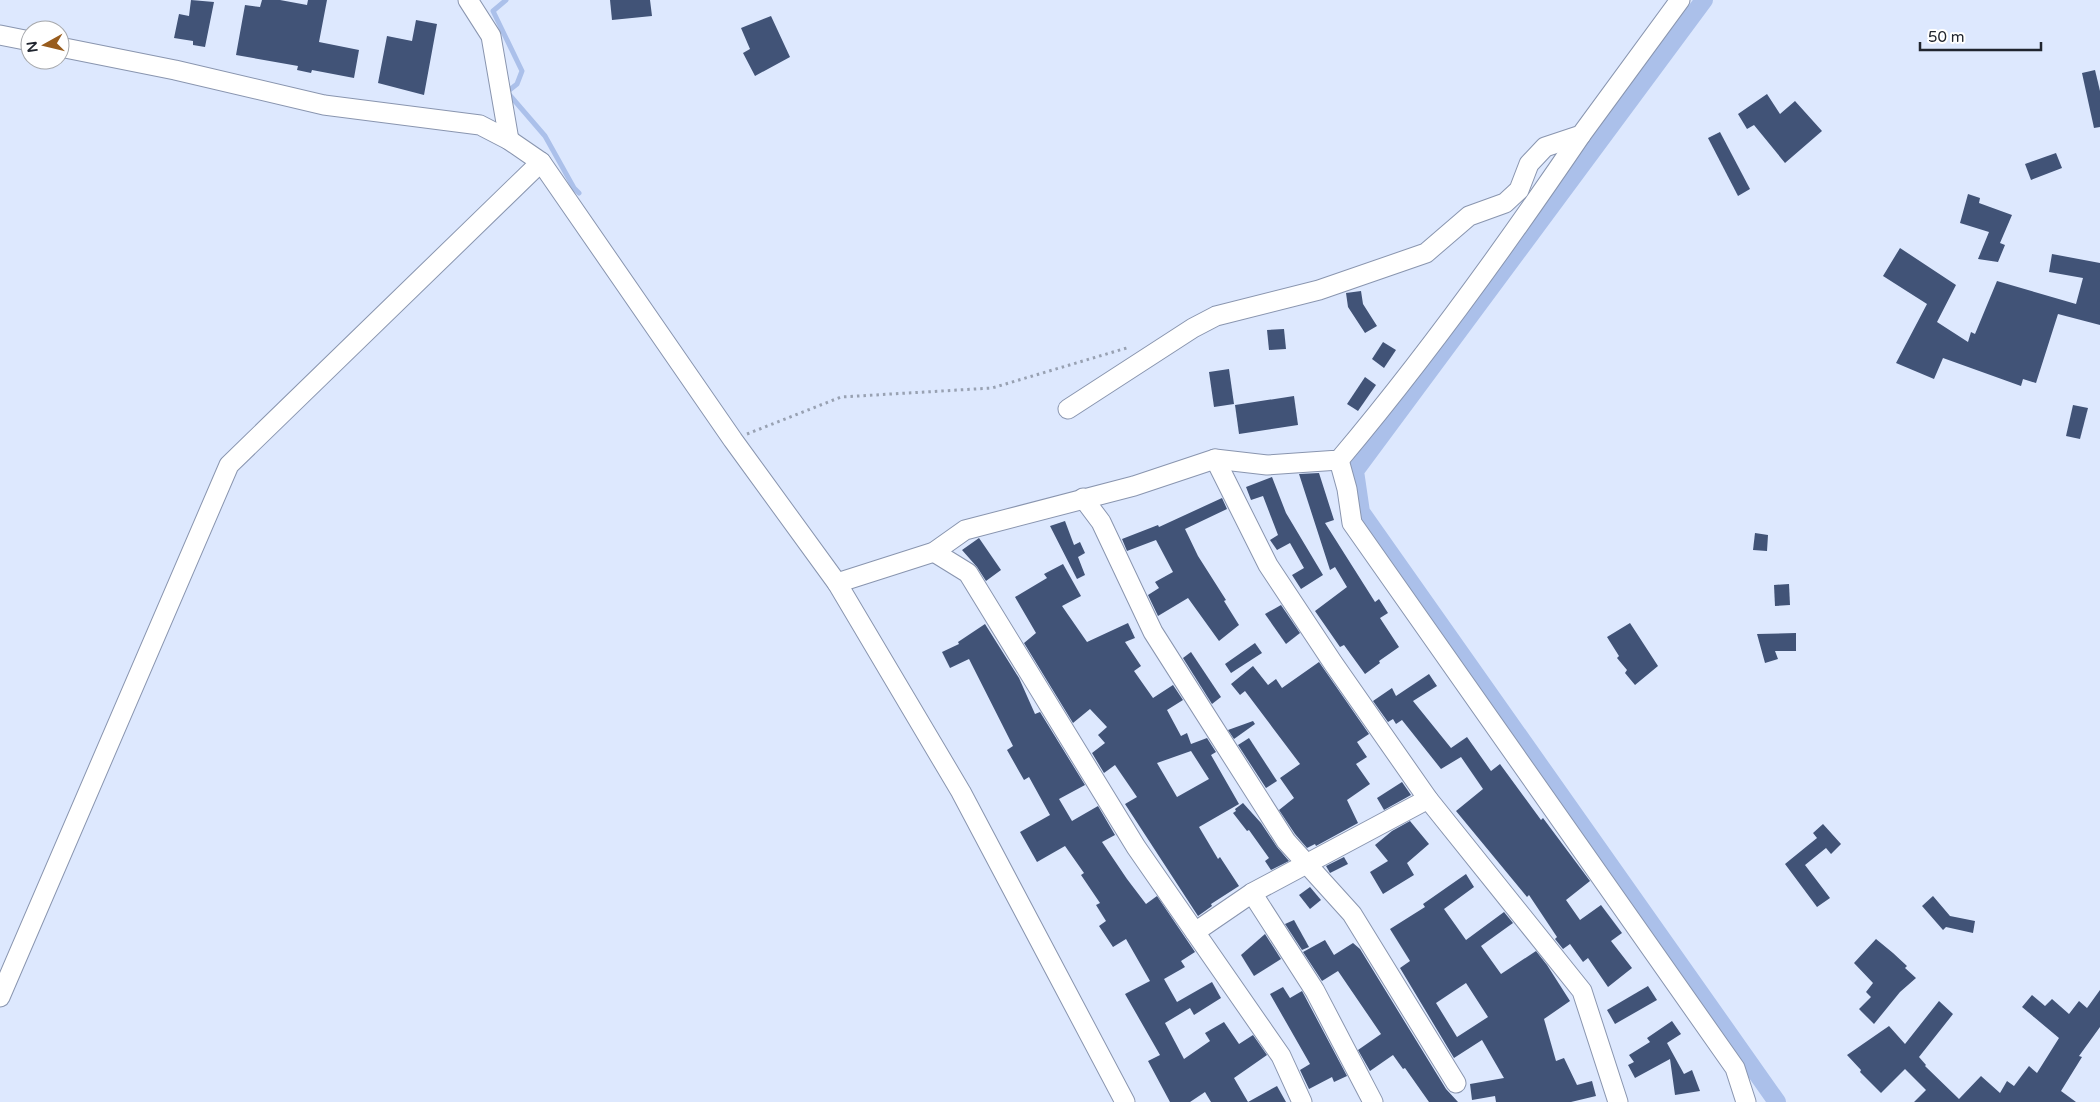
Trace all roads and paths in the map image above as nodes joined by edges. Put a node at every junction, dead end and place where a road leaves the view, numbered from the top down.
1 (468, 0) edge
2 (1680, 0) edge
3 (0, 35) edge
4 (20, 39) edge
5 (70, 49) edge
6 (1580, 135) junction
7 (509, 140) junction
8 (541, 162) junction
9 (1136, 346) dead end
10 (1068, 409) dead end
11 (733, 440) junction
12 (1215, 459) junction
13 (1339, 460) junction
14 (1082, 498) junction
15 (934, 552) junction
16 (837, 583) junction
17 (1428, 798) junction
18 (1306, 862) junction
19 (1252, 893) junction
20 (1195, 932) junction
21 (0, 997) edge
22 (1456, 1083) dead end
23 (1125, 1102) edge
24 (1302, 1102) edge
25 (1373, 1102) edge
26 (1618, 1102) edge
27 (1746, 1102) edge

1 - 7 street
2 - 6 street
3 - 4 street
5 - 7 street
6 - 10 street
6 - 13 street
7 - 8 street
8 - 11 street
8 - 21 street
9 - 11 path
11 - 16 street
12 - 13 street
12 - 14 street
12 - 17 street
13 - 27 street
14 - 15 street
14 - 18 street
15 - 16 street
15 - 20 street
16 - 23 street
17 - 18 street
17 - 26 street
18 - 19 street
18 - 22 street
19 - 20 street
19 - 25 street
20 - 24 street

